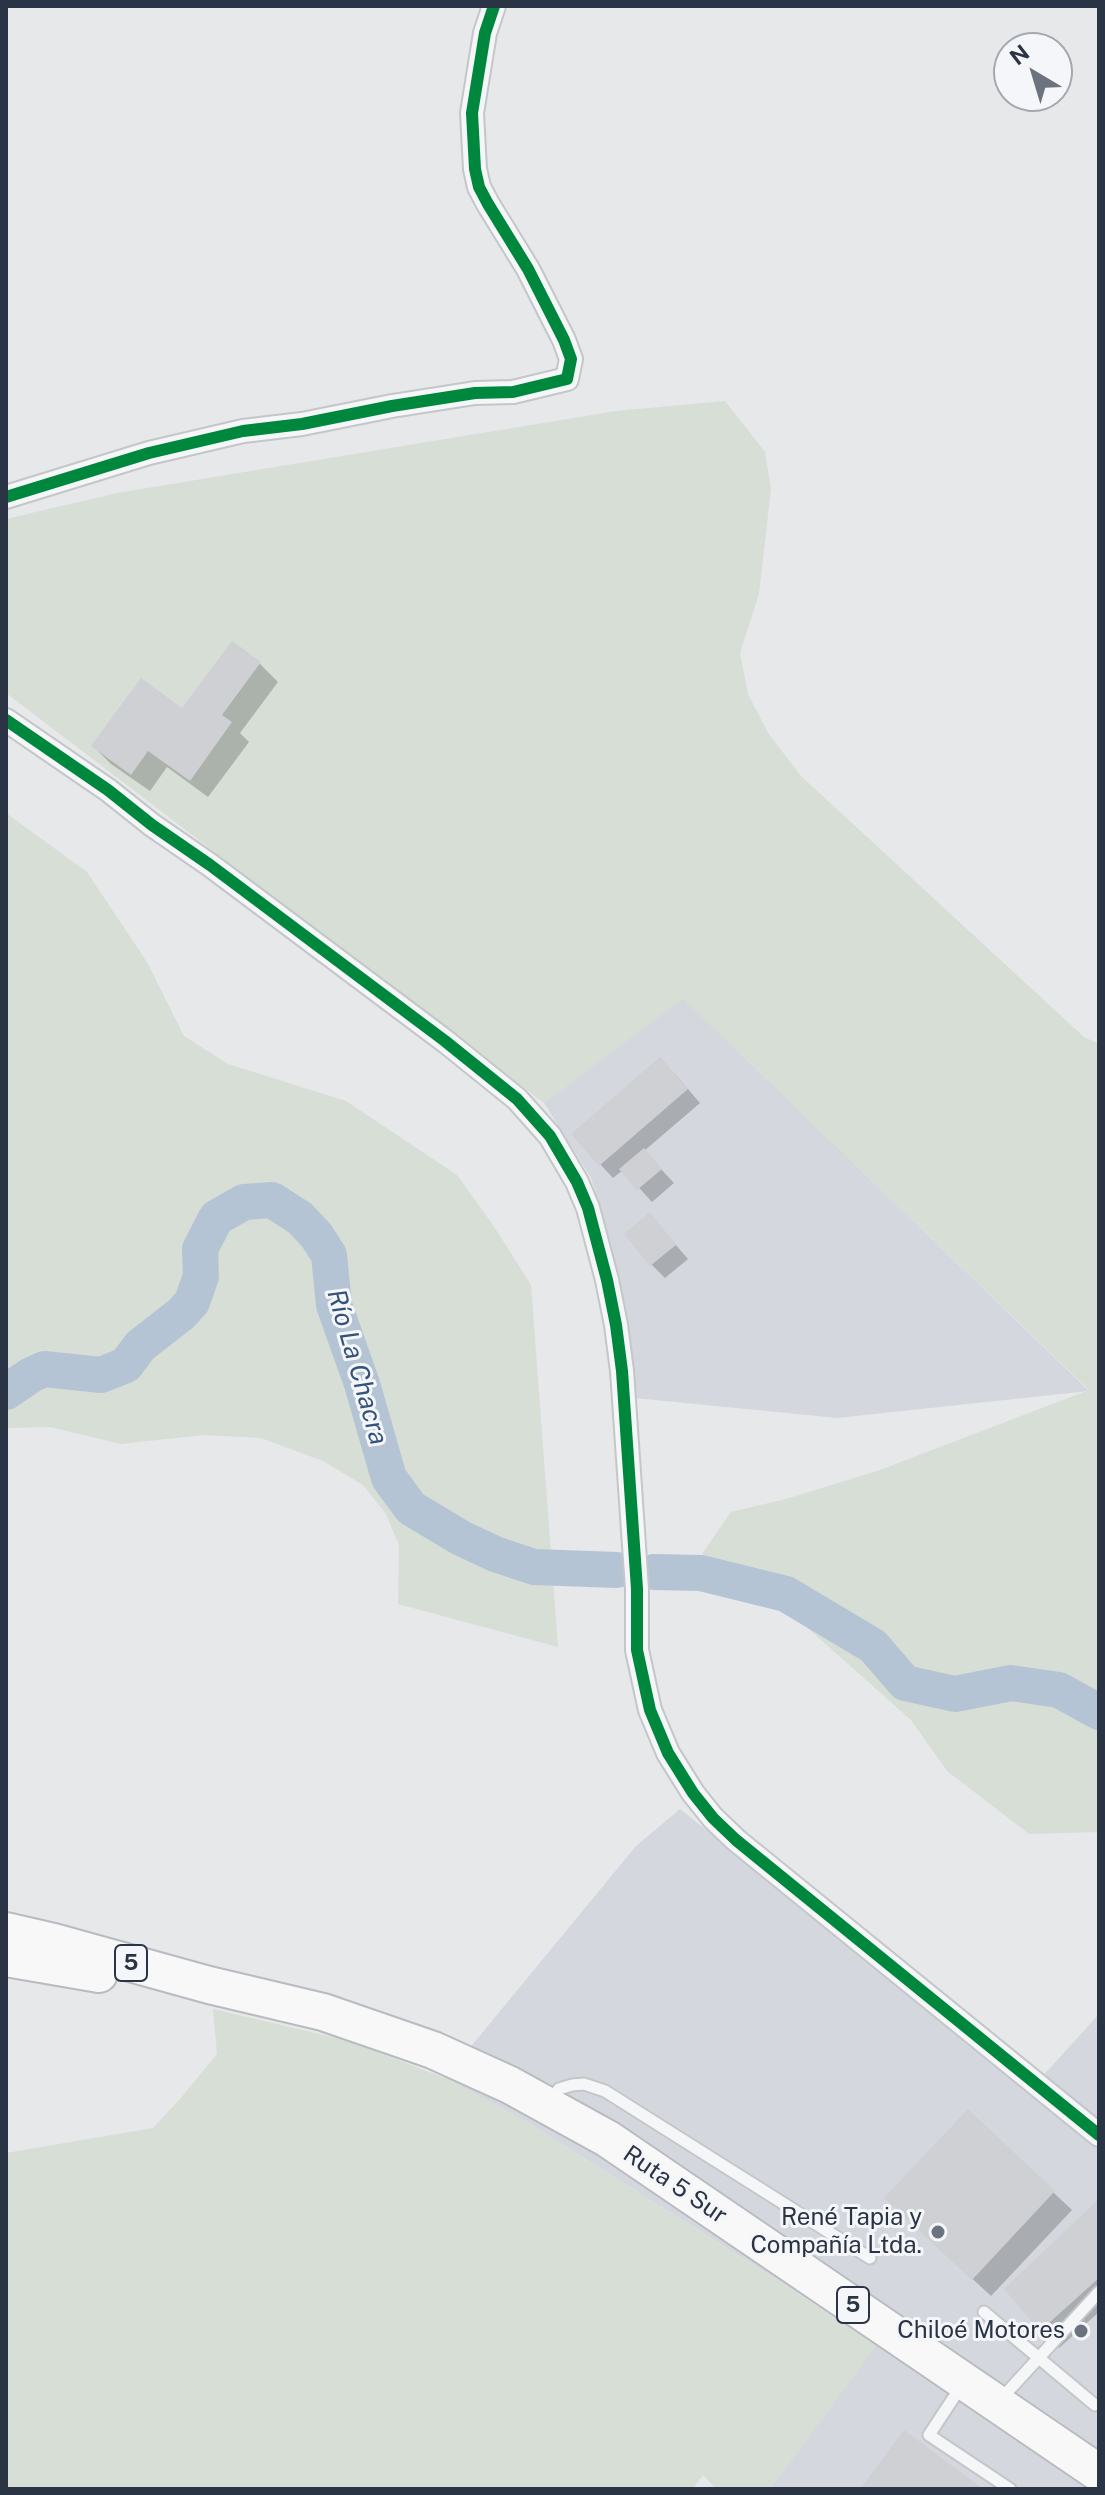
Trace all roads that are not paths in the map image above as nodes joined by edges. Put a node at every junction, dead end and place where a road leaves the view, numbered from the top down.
1 (494, 6) edge
2 (6, 497) edge
3 (6, 720) edge
4 (6, 1931) edge
5 (6, 1958) edge
6 (209, 1985) junction
7 (547, 2104) junction
8 (1099, 2135) edge
9 (870, 2258) dead end
10 (1099, 2292) edge
11 (984, 2312) dead end
12 (1037, 2357) junction
13 (964, 2381) junction
14 (997, 2403) junction
15 (1095, 2405) dead end
16 (1099, 2473) edge
17 (1010, 2489) edge

1 - 2 street
3 - 8 street
4 - 6 highway, Ruta 5 Sur / 5
5 - 6 highway, Ruta 5 Sur / 5
6 - 7 highway, Ruta 5 Sur / 5
7 - 9 lane
7 - 13 highway, Ruta 5 Sur / 5
10 - 12 lane
11 - 12 lane
12 - 14 lane
12 - 15 lane
13 - 14 highway, Ruta 5 Sur / 5
13 - 17 lane
14 - 16 highway, Ruta 5 Sur / 5

